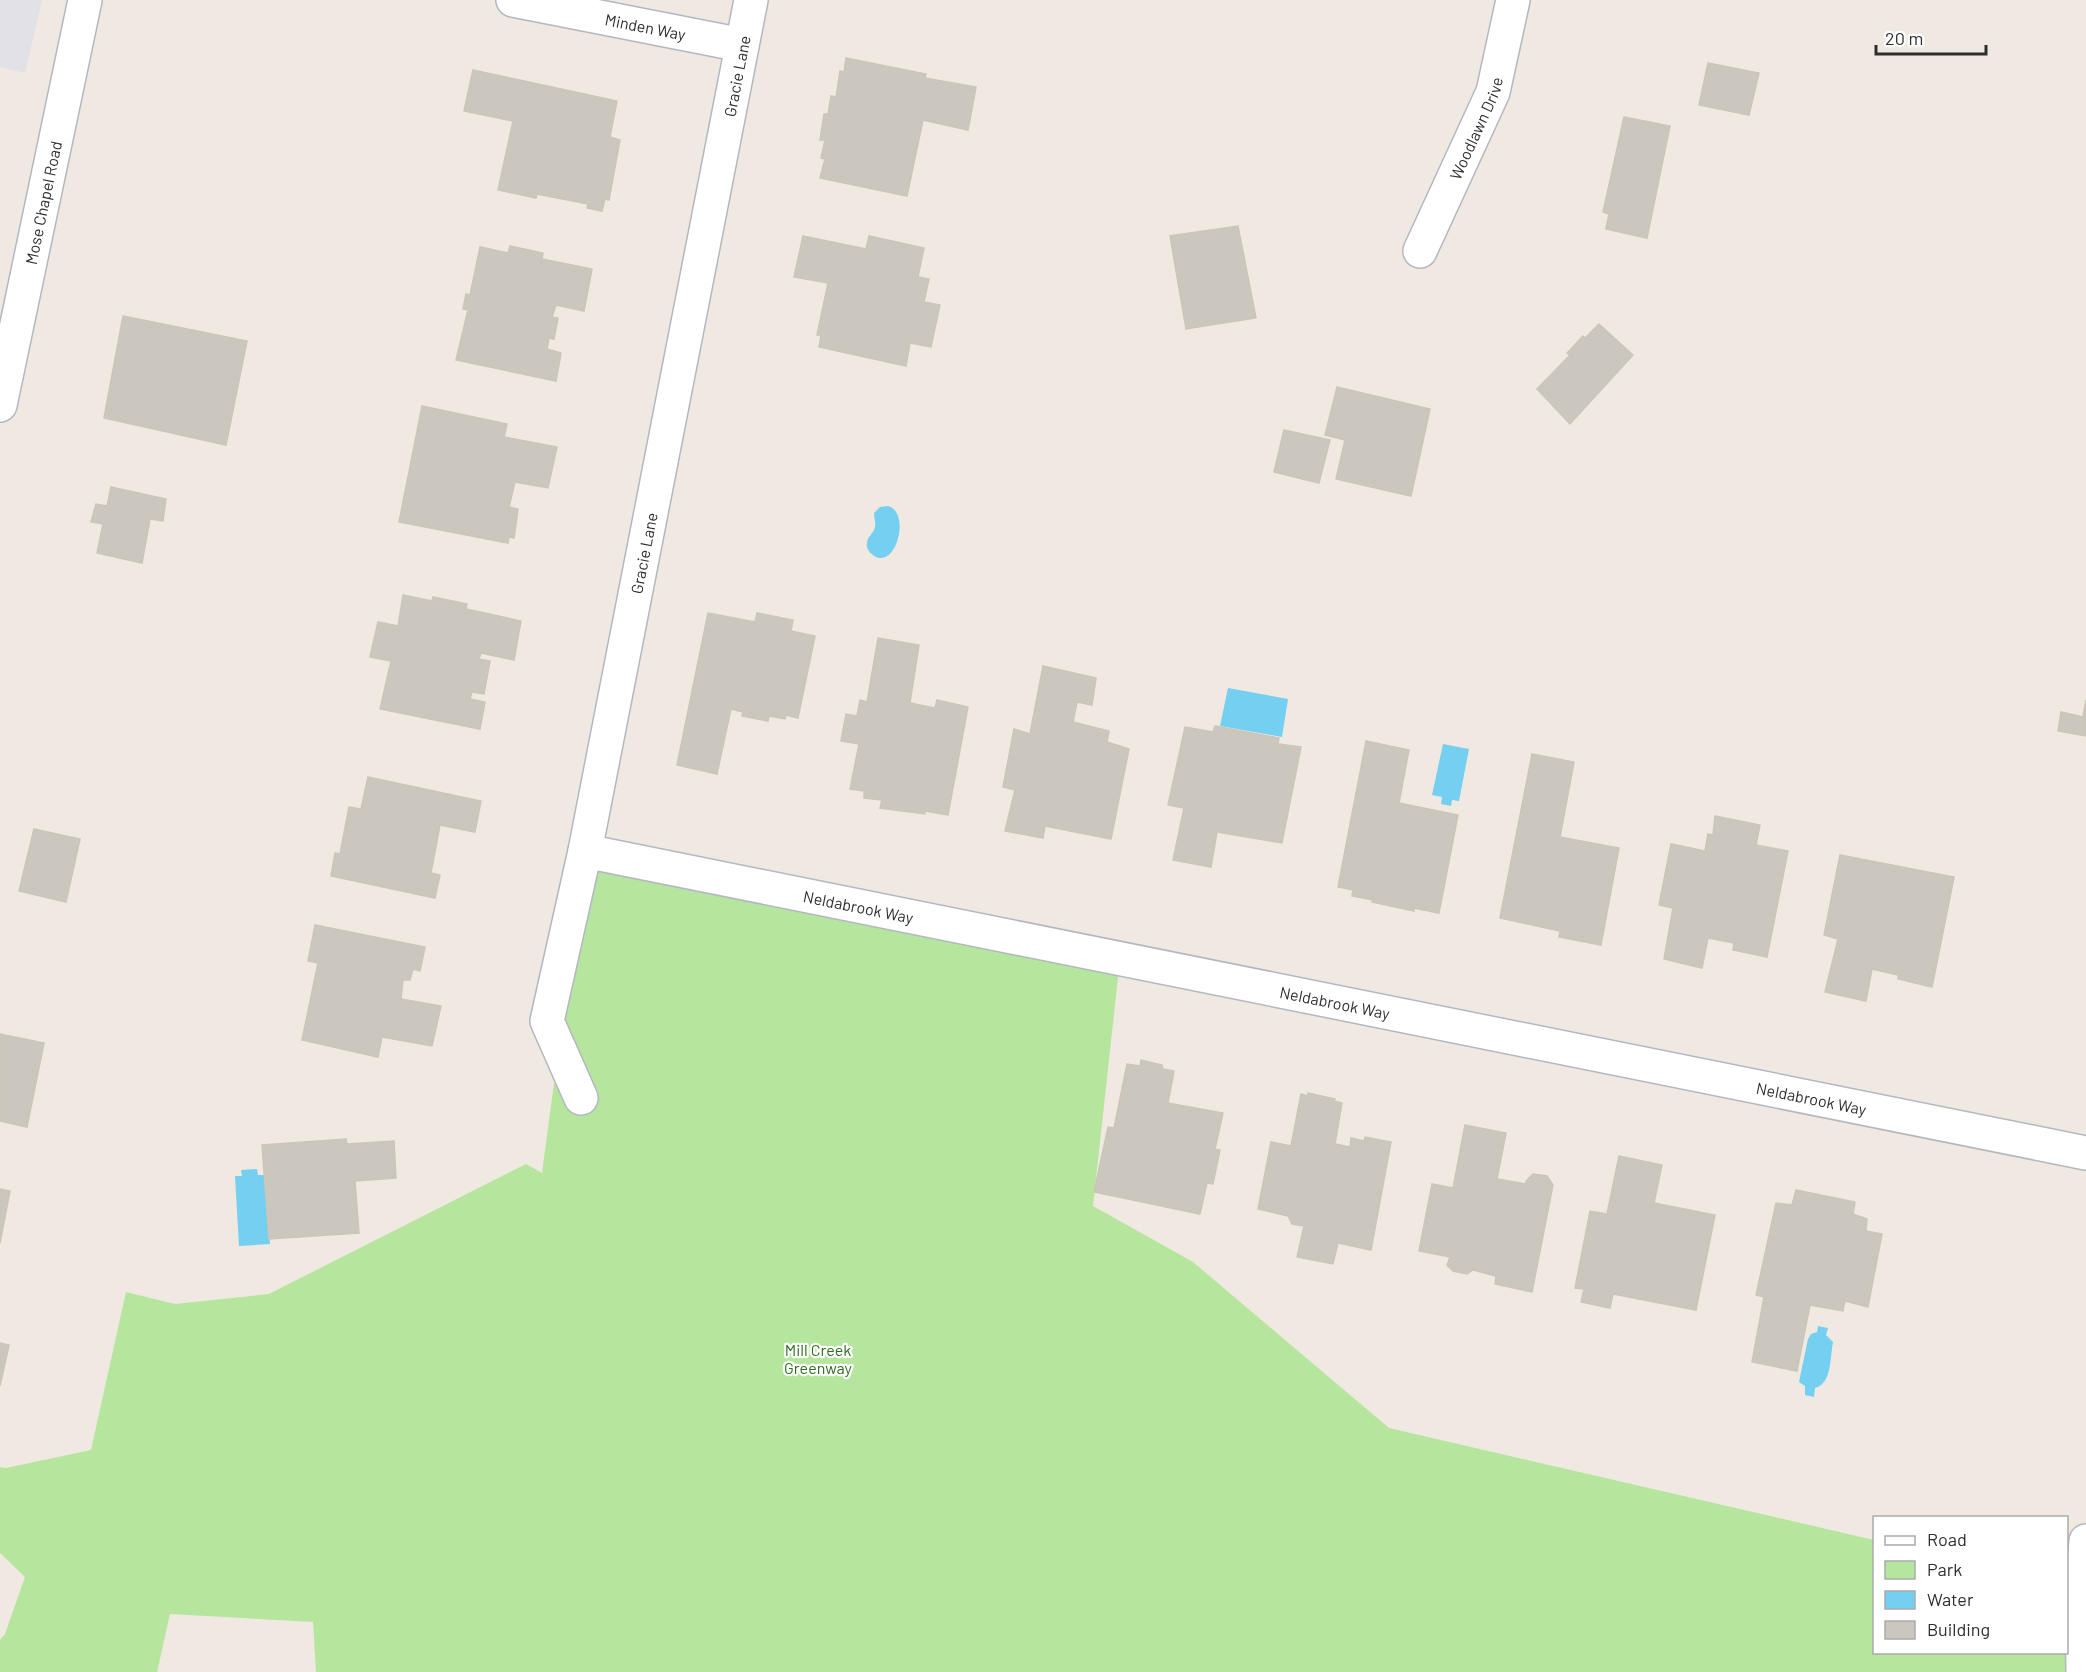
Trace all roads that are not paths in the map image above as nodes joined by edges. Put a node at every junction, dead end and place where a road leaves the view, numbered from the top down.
1 (85, 0) edge
2 (513, 0) edge
3 (751, 0) edge
4 (1513, 0) edge
5 (742, 45) junction
6 (1420, 251) dead end
7 (0, 405) edge
8 (585, 851) junction
9 (581, 1098) dead end
10 (2086, 1153) edge
11 (2086, 1541) edge
12 (2083, 1672) edge

1 - 7 street, Mose Chapel Road
2 - 5 street, Minden Way
3 - 5 street, Gracie Lane
4 - 6 street, Woodlawn Drive
5 - 8 street, Gracie Lane
8 - 9 street, Gracie Lane
8 - 10 street, Neldabrook Way
11 - 12 street

